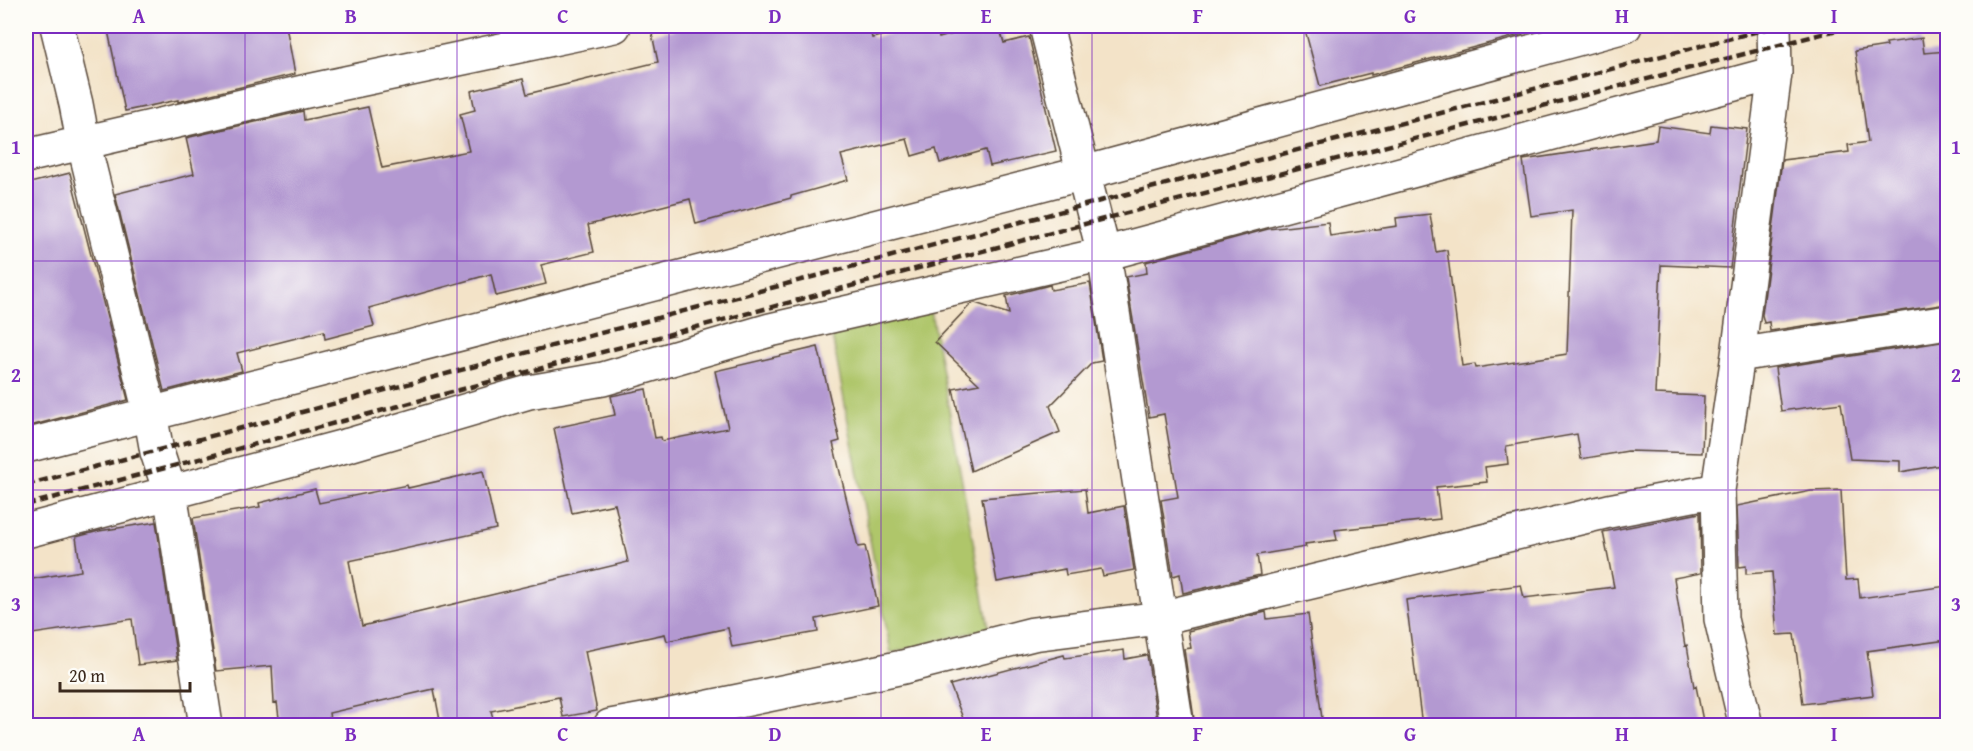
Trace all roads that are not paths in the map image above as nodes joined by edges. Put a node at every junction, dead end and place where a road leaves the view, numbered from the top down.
1 (57, 26) edge
2 (614, 26) edge
3 (1046, 26) edge
4 (1625, 26) edge
5 (1774, 26) edge
6 (1775, 73) junction
7 (83, 141) junction
8 (26, 156) edge
9 (1084, 173) junction
10 (1104, 254) junction
11 (1947, 322) edge
12 (1738, 355) junction
13 (150, 413) junction
14 (26, 446) edge
15 (1718, 490) junction
16 (170, 492) junction
17 (26, 531) edge
18 (1160, 618) junction
19 (206, 726) edge
20 (610, 726) edge
21 (1178, 726) edge
22 (1746, 726) edge

1 - 7 street
2 - 7 street
3 - 9 street
4 - 9 street
5 - 6 street
6 - 10 street
6 - 12 street
7 - 8 street
7 - 13 street
9 - 10 street
9 - 13 street
10 - 16 street
10 - 18 street
11 - 12 street
12 - 15 street
13 - 14 street
13 - 16 street
15 - 18 street
15 - 22 street
16 - 17 street
16 - 19 street
18 - 20 street
18 - 21 street

